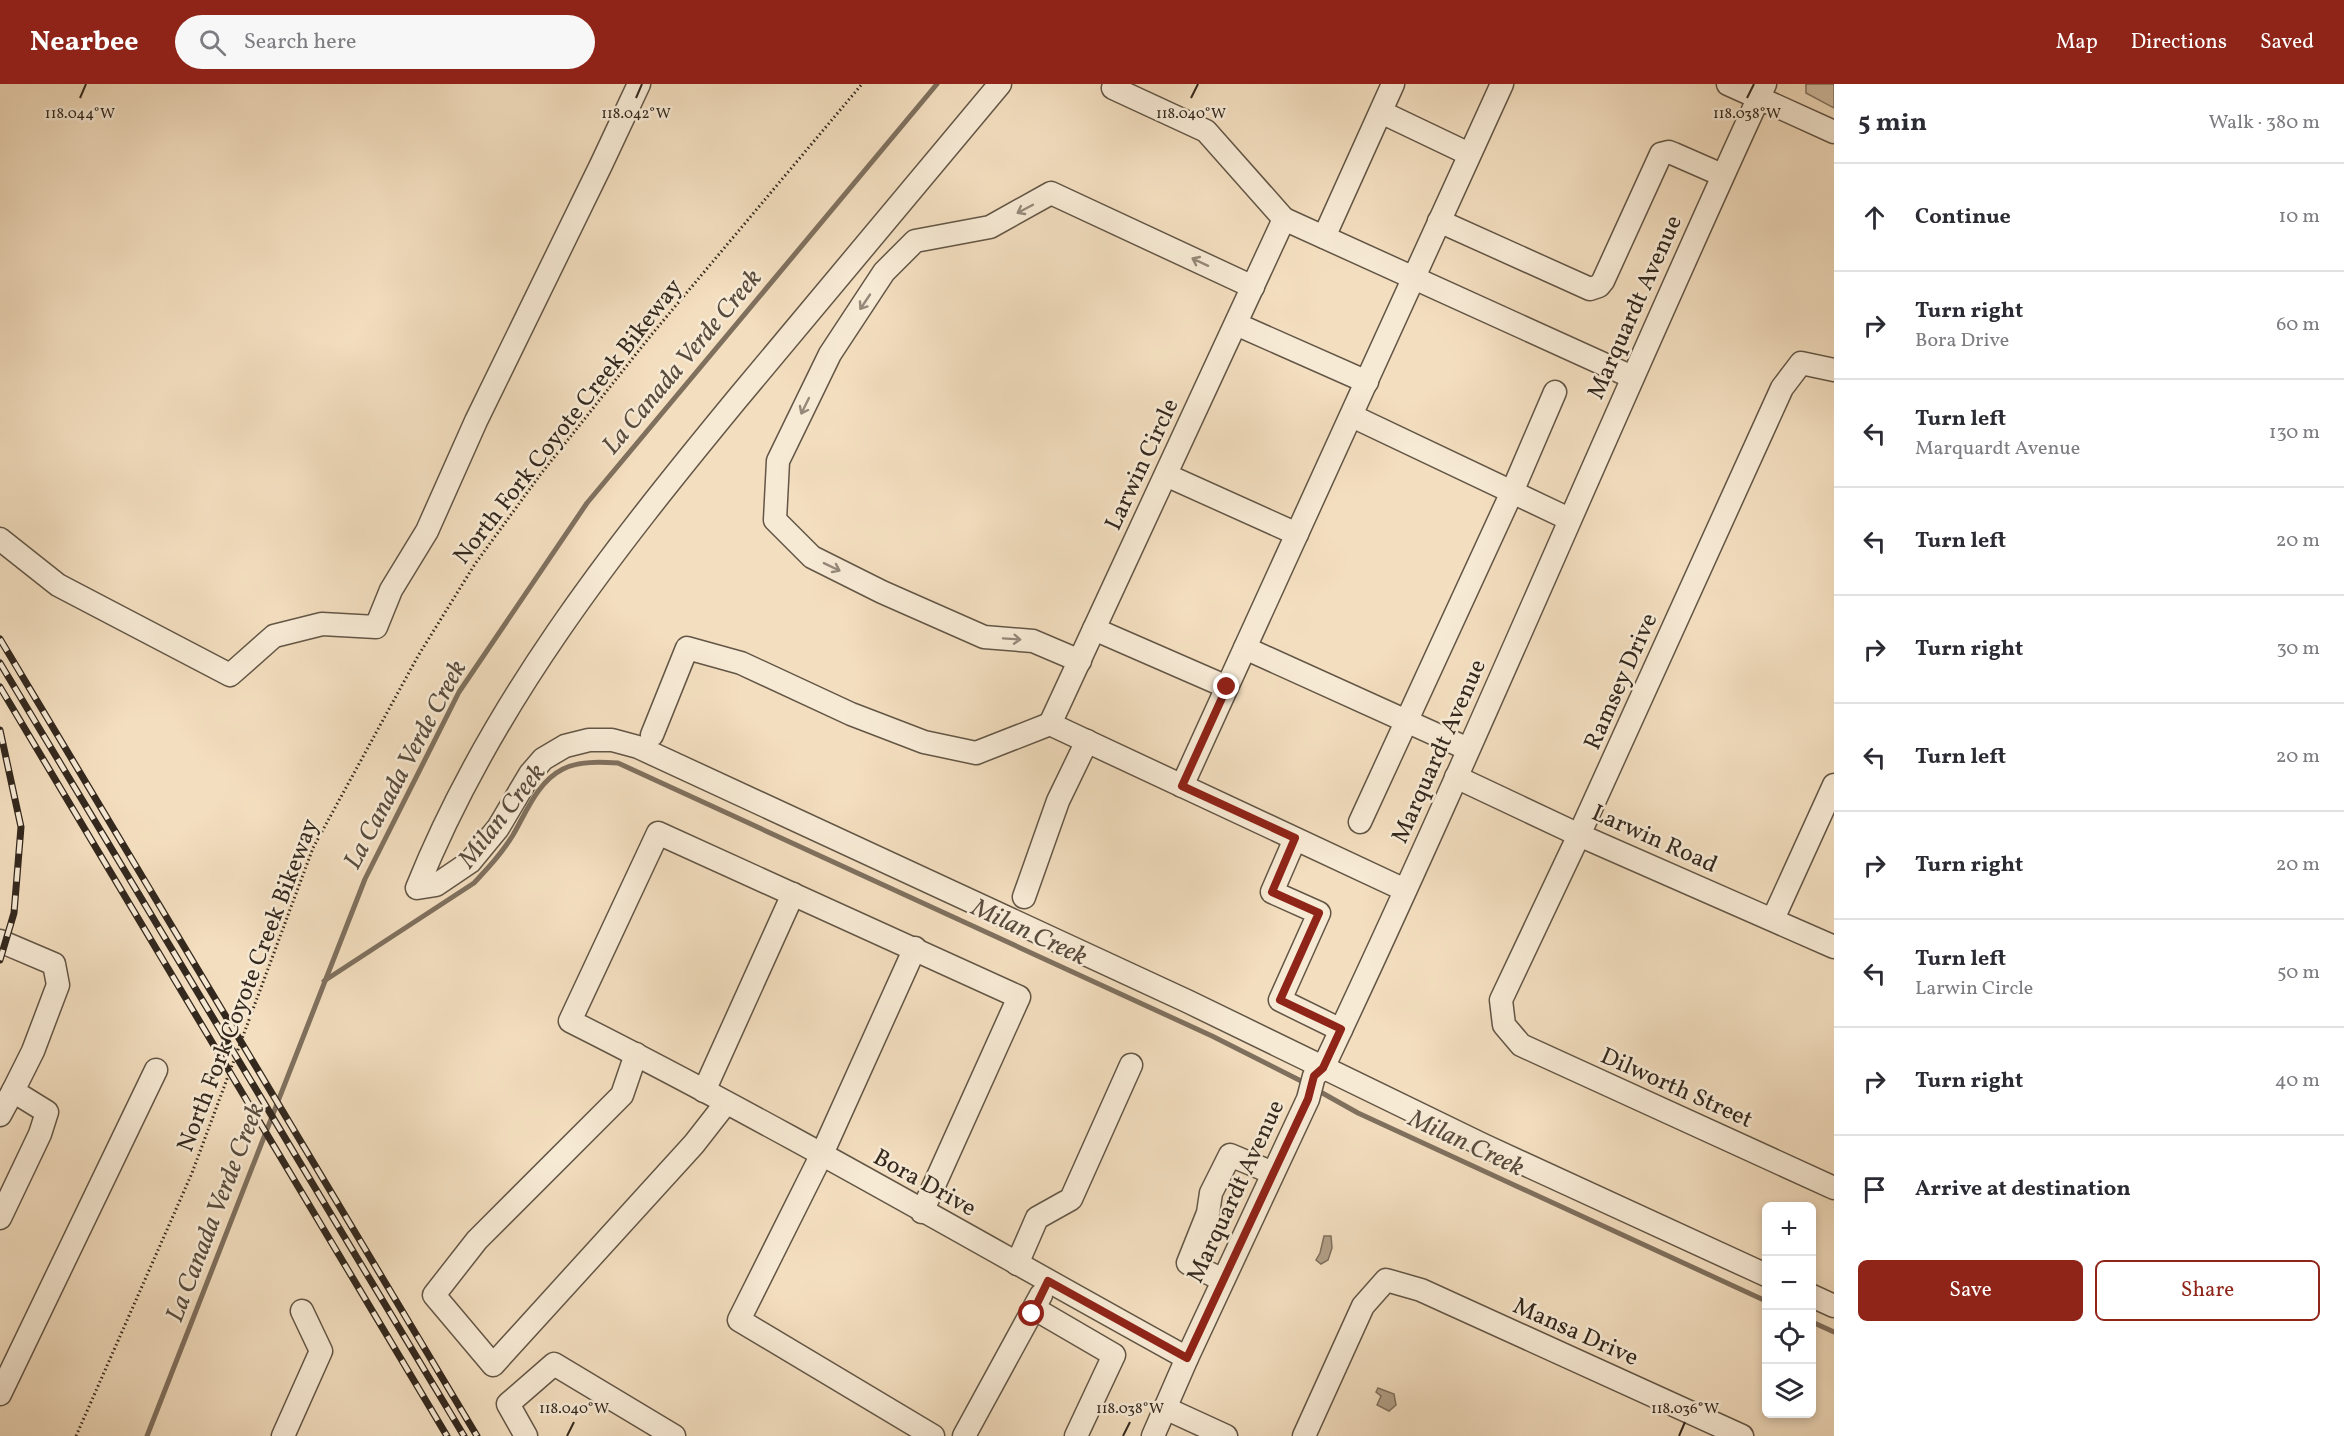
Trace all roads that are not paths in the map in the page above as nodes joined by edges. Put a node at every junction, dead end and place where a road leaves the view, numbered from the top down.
1 (639, 84) edge
2 (1000, 84) edge
3 (1393, 84) edge
4 (1502, 84) edge
5 (1728, 84) edge
6 (1113, 88) dead end
7 (1762, 91) edge
8 (1381, 112) junction
9 (1834, 132) edge
10 (1469, 154) junction
11 (1722, 176) junction
12 (1284, 219) junction
13 (1439, 221) junction
14 (1324, 237) junction
15 (1415, 278) junction
16 (1253, 287) junction
17 (1236, 324) junction
18 (1834, 370) edge
19 (1632, 377) junction
20 (1367, 381) junction
21 (1556, 392) dead end
22 (1352, 416) junction
23 (1166, 475) junction
24 (1512, 492) junction
25 (1569, 519) junction
26 (1298, 534) junction
27 (0, 539) edge
28 (1094, 629) junction
29 (1245, 648) junction
30 (1080, 661) junction
31 (1227, 687) junction
32 (1405, 721) junction
33 (1050, 724) junction
34 (652, 735) dead end
35 (1087, 741) junction
36 (1468, 749) junction
37 (1456, 777) junction
38 (1834, 785) edge
39 (1182, 786) junction
40 (1360, 822) dead end
41 (1580, 835) junction
42 (1295, 838) junction
43 (1405, 890) junction
44 (793, 894) junction
45 (1024, 897) dead end
46 (1773, 920) junction
47 (0, 941) edge
48 (1834, 947) edge
49 (915, 948) junction
50 (1504, 1025) joint
51 (1341, 1029) junction
52 (636, 1054) junction
53 (1131, 1065) dead end
54 (156, 1070) dead end
55 (1318, 1072) junction
56 (13, 1091) junction
57 (704, 1091) junction
58 (726, 1103) junction
59 (0, 1115) edge
60 (821, 1156) junction
61 (1273, 1173) junction
62 (1834, 1188) edge
63 (922, 1212) junction
64 (0, 1218) edge
65 (1017, 1264) junction
66 (1762, 1273) edge
67 (1223, 1280) junction
68 (1048, 1281) junction
69 (1816, 1298) edge
70 (1834, 1306) edge
71 (1035, 1309) junction
72 (302, 1311) dead end
73 (1187, 1358) junction
74 (0, 1394) edge
75 (1165, 1408) junction
76 (283, 1436) edge
77 (526, 1436) edge
78 (674, 1436) edge
79 (933, 1436) edge
80 (964, 1436) edge
81 (1076, 1436) edge
82 (1153, 1436) edge
83 (1226, 1436) edge
84 (1304, 1436) edge
85 (1742, 1436) edge

1 - 27 street
2 - 55 street
3 - 8 street
4 - 10 street
5 - 7 street
6 - 12 street
7 - 9 street
7 - 11 street, Marquardt Avenue
8 - 10 street
8 - 14 street
10 - 13 street
11 - 13 street
11 - 19 street, Marquardt Avenue
12 - 14 street
12 - 16 street, Larwin Circle
13 - 15 street
14 - 15 street
15 - 19 street
15 - 20 street
16 - 17 street, Larwin Circle
16 -> 30 street
17 - 20 street
17 - 23 street, Larwin Circle
18 - 41 street, Ramsey Drive
19 - 25 street, Marquardt Avenue
20 - 22 street
21 - 24 street
22 - 24 street
22 - 26 street
23 - 26 street
23 - 28 street, Larwin Circle
24 - 25 street
24 - 32 street
25 - 36 street, Marquardt Avenue
26 - 29 street
28 - 30 street, Larwin Circle
28 - 31 street
29 - 31 street
29 - 32 street
30 - 33 street, Larwin Circle
31 - 39 street
32 - 36 street
32 - 40 street
33 - 34 street
33 - 35 street
35 - 39 street
35 - 45 street
36 - 37 street, Marquardt Avenue
37 - 41 street, Larwin Road
37 - 43 street, Marquardt Avenue
38 - 46 street
39 - 42 street
41 - 46 street, Larwin Road
41 - 50 street, Ramsey Drive
42 - 43 street
42 - 51 street
43 - 51 street, Marquardt Avenue
44 - 49 street
44 - 52 street, Bora Drive
44 - 57 street
46 - 48 street, Larwin Road
47 - 56 street
49 - 60 street
49 - 63 street
50 - 62 street, Dilworth Street
51 - 55 street, Marquardt Avenue
52 - 57 street, Bora Drive
52 - 58 street
53 - 65 street
54 - 74 street
55 - 61 street, Marquardt Avenue
55 - 66 street
56 - 59 street
56 - 64 street
57 - 58 street, Bora Drive
58 - 60 street, Bora Drive
60 - 63 street, Bora Drive
60 - 79 street
61 - 67 street, Marquardt Avenue
61 - 67 street
63 - 65 street, Bora Drive
65 - 68 street, Bora Drive
67 - 73 street, Marquardt Avenue
68 - 71 street
68 - 73 street, Bora Drive
69 - 70 street
71 - 80 street
71 - 81 street
72 - 76 street
73 - 75 street, Marquardt Avenue
75 - 82 street, Marquardt Avenue
75 - 83 street
77 - 78 street
84 - 85 street, Mansa Drive

